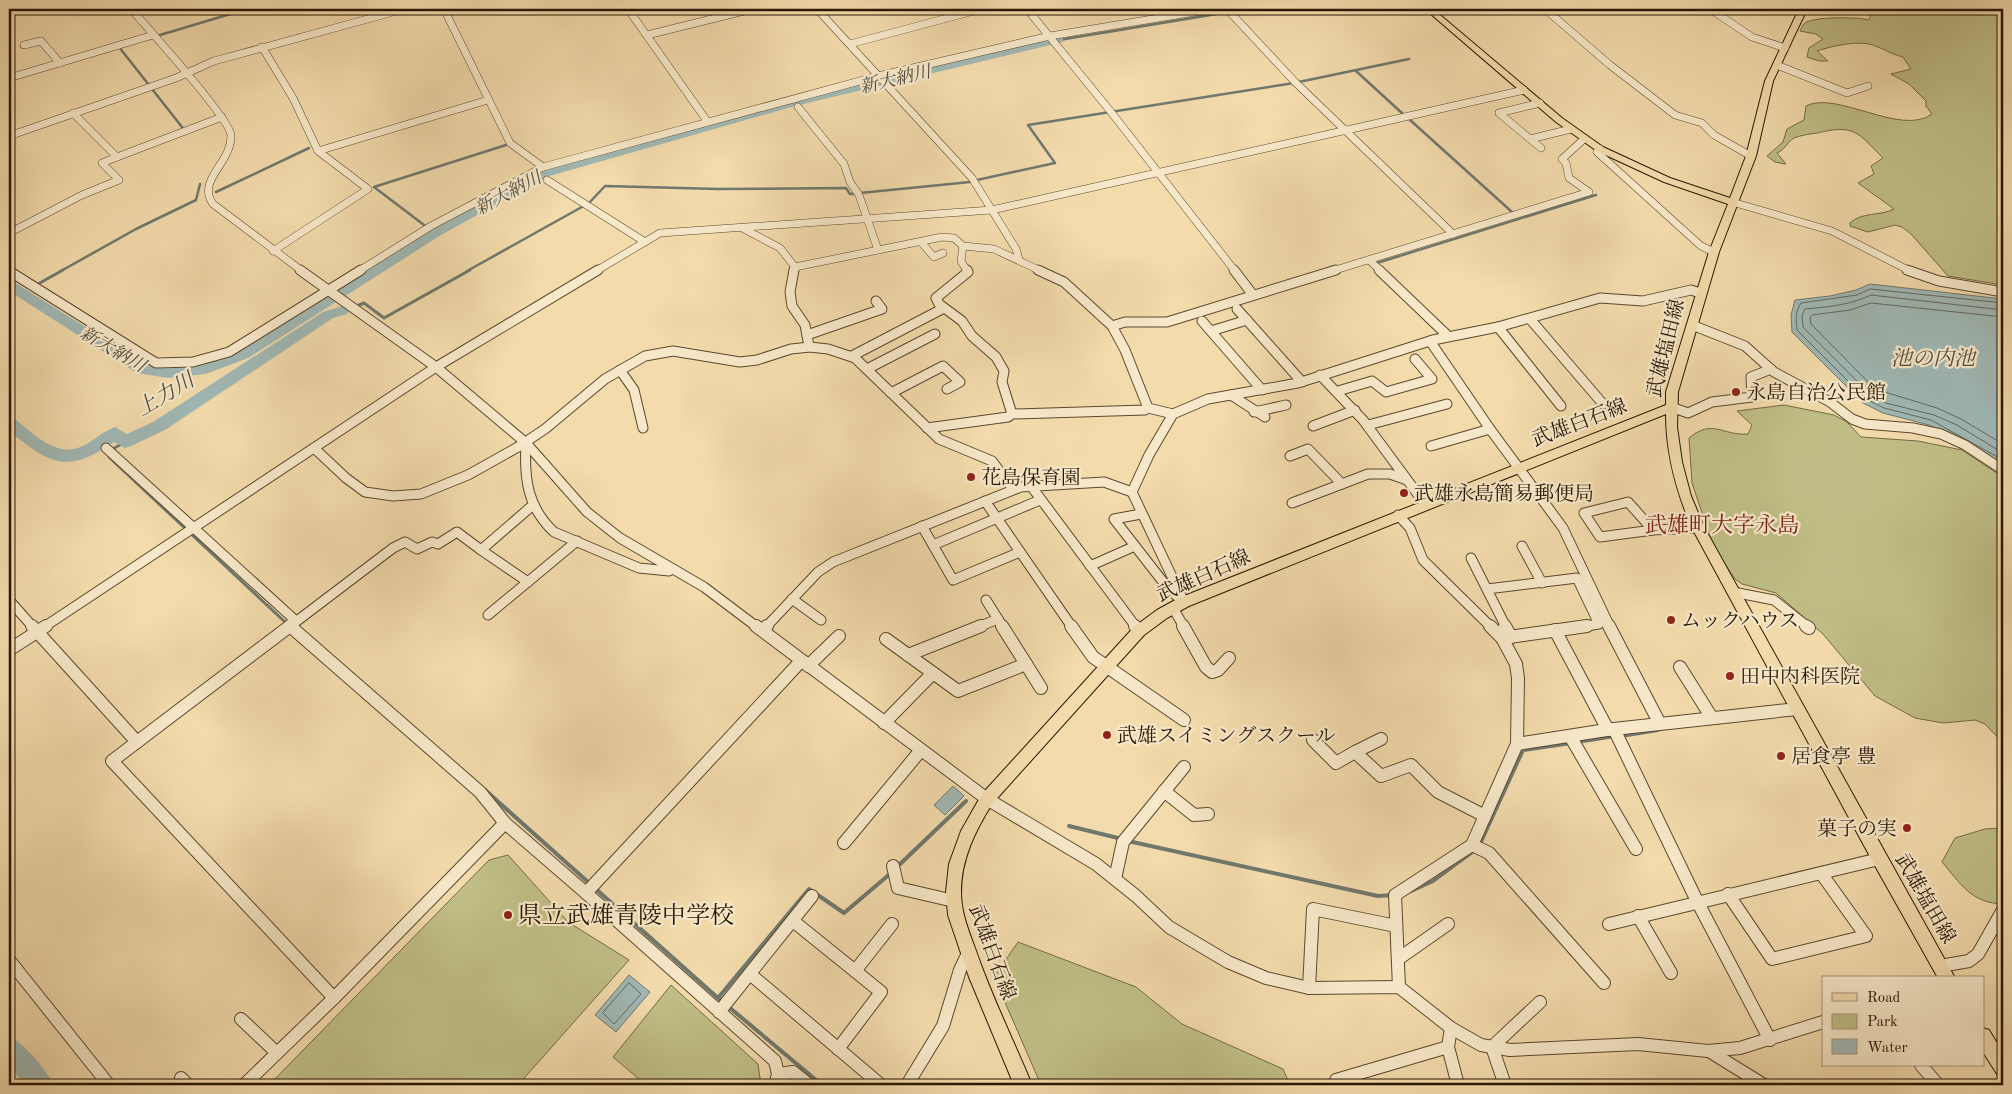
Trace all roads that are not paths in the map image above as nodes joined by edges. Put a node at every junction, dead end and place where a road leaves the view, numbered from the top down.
1 (131, 9) edge
2 (232, 9) edge
3 (237, 9) edge
4 (404, 9) edge
5 (444, 9) edge
6 (628, 9) edge
7 (752, 9) edge
8 (817, 9) edge
9 (981, 9) edge
10 (1027, 9) edge
11 (1213, 9) edge
12 (1429, 9) edge
13 (1545, 9) edge
14 (1710, 9) edge
15 (1803, 9) edge
16 (1229, 11) edge
17 (153, 35) junction
18 (647, 35) junction
19 (1053, 40) junction
20 (850, 44) junction
21 (24, 45) dead end
22 (262, 47) junction
23 (1785, 48) junction
24 (60, 63) junction
25 (1777, 65) junction
26 (186, 73) junction
27 (879, 77) junction
28 (9, 78) edge
29 (1868, 86) dead end
30 (1524, 90) junction
31 (488, 100) junction
32 (1540, 103) junction
33 (798, 107) dead end
34 (73, 113) junction
35 (222, 117) junction
36 (707, 121) junction
37 (1571, 129) junction
38 (1346, 130) junction
39 (9, 136) edge
40 (1530, 139) junction
41 (1584, 139) junction
42 (1541, 148) dead end
43 (1600, 149) junction
44 (318, 151) junction
45 (1751, 156) junction
46 (117, 157) junction
47 (543, 167) junction
48 (1158, 173) junction
49 (547, 180) dead end
50 (1732, 202) junction
51 (992, 210) junction
52 (867, 219) junction
53 (740, 227) junction
54 (9, 233) edge
55 (1453, 234) junction
56 (645, 242) junction
57 (921, 242) junction
58 (963, 246) junction
59 (878, 250) junction
60 (273, 251) junction
61 (1714, 252) junction
62 (943, 253) dead end
63 (1019, 259) junction
64 (1369, 260) junction
65 (795, 267) junction
66 (9, 271) edge
67 (327, 290) junction
68 (2003, 292) edge
69 (1700, 293) junction
70 (1253, 295) junction
71 (876, 301) dead end
72 (944, 308) junction
73 (882, 309) junction
74 (1237, 309) dead end
75 (888, 316) dead end
76 (1530, 319) junction
77 (1247, 320) junction
78 (1202, 321) dead end
79 (1692, 325) junction
80 (1112, 326) junction
81 (1498, 327) junction
82 (1211, 331) junction
83 (935, 334) dead end
84 (807, 335) junction
85 (1448, 336) junction
86 (1430, 341) junction
87 (809, 346) junction
88 (852, 356) junction
89 (1415, 359) dead end
90 (436, 367) junction
91 (866, 369) junction
92 (1771, 369) junction
93 (620, 370) junction
94 (1320, 375) junction
95 (1302, 382) junction
96 (947, 389) dead end
97 (1262, 390) junction
98 (1338, 391) junction
99 (891, 393) junction
100 (1231, 395) junction
101 (1447, 404) dead end
102 (1603, 404) dead end
103 (1286, 405) dead end
104 (1561, 406) dead end
105 (1671, 407) junction
106 (1148, 408) junction
107 (1355, 410) junction
108 (1254, 412) junction
109 (1012, 414) junction
110 (1173, 414) junction
111 (1265, 418) dead end
112 (1368, 425) junction
113 (1313, 426) dead end
114 (643, 428) dead end
115 (927, 428) junction
116 (1490, 429) junction
117 (526, 443) junction
118 (1431, 446) dead end
119 (314, 448) junction
120 (109, 450) dead end
121 (1290, 456) dead end
122 (1518, 467) junction
123 (2003, 470) edge
124 (1407, 480) junction
125 (1342, 484) junction
126 (1032, 486) junction
127 (1012, 489) junction
128 (1132, 492) junction
129 (1040, 500) junction
130 (985, 501) junction
131 (1292, 503) dead end
132 (1425, 504) junction
133 (533, 505) junction
134 (1141, 514) junction
135 (1398, 516) junction
136 (997, 518) junction
137 (922, 526) junction
138 (194, 527) junction
139 (1698, 528) junction
140 (1653, 530) junction
141 (577, 541) junction
142 (933, 545) junction
143 (1135, 546) junction
144 (1522, 546) dead end
145 (481, 550) junction
146 (1020, 552) junction
147 (1471, 558) dead end
148 (1090, 566) junction
149 (673, 571) junction
150 (528, 582) junction
151 (1542, 583) junction
152 (1487, 589) junction
153 (1732, 592) junction
154 (792, 599) junction
155 (9, 600) edge
156 (986, 600) dead end
157 (1179, 605) junction
158 (488, 615) dead end
159 (998, 619) junction
160 (821, 620) dead end
161 (293, 623) junction
162 (1809, 628) dead end
163 (763, 630) junction
164 (1555, 630) junction
165 (1139, 631) junction
166 (37, 632) junction
167 (839, 636) dead end
168 (1507, 637) junction
169 (886, 639) dead end
170 (9, 650) edge
171 (908, 655) junction
172 (1228, 658) dead end
173 (804, 664) junction
174 (1026, 664) junction
175 (1108, 666) junction
176 (1680, 667) dead end
177 (933, 672) junction
178 (1041, 688) dead end
179 (1797, 709) junction
180 (1712, 718) junction
181 (1184, 720) dead end
182 (884, 723) junction
183 (1660, 724) junction
184 (1611, 730) junction
185 (1570, 736) junction
186 (1381, 739) dead end
187 (1313, 740) dead end
188 (137, 742) junction
189 (1517, 744) junction
190 (921, 750) junction
191 (1355, 752) junction
192 (1184, 767) dead end
193 (1164, 791) junction
194 (987, 799) junction
195 (1208, 814) dead end
196 (1485, 816) junction
197 (505, 823) junction
198 (844, 843) dead end
199 (1472, 845) junction
200 (1636, 849) dead end
201 (1879, 859) junction
202 (894, 870) dead end
203 (1821, 873) junction
204 (1115, 879) junction
205 (586, 893) junction
206 (1728, 894) junction
207 (812, 896) dead end
208 (954, 901) junction
209 (1697, 901) junction
210 (2003, 910) edge
211 (1638, 916) junction
212 (793, 920) junction
213 (892, 924) dead end
214 (1448, 924) dead end
215 (1609, 924) dead end
216 (1396, 926) junction
217 (968, 953) junction
218 (1398, 959) junction
219 (9, 960) edge
220 (856, 971) junction
221 (1944, 972) edge
222 (750, 974) junction
223 (1671, 974) dead end
224 (1604, 983) dead end
225 (1399, 987) junction
226 (1309, 988) junction
227 (334, 998) junction
228 (1540, 1002) dead end
229 (719, 1012) junction
230 (241, 1019) dead end
231 (1822, 1022) edge
232 (1451, 1028) junction
233 (1984, 1037) edge
234 (1770, 1040) junction
235 (1448, 1047) junction
236 (1492, 1047) junction
237 (838, 1049) junction
238 (1708, 1051) junction
239 (277, 1053) junction
240 (1998, 1055) edge
241 (1922, 1066) edge
242 (2003, 1068) edge
243 (777, 1080) edge
244 (1336, 1080) dead end
245 (109, 1085) edge
246 (244, 1085) edge
247 (809, 1085) edge
248 (881, 1085) edge
249 (907, 1085) edge
250 (1024, 1085) edge
251 (1458, 1085) edge
252 (1505, 1085) edge
253 (1764, 1085) edge
254 (1938, 1085) edge

1 - 17 street
2 - 3 street
4 - 22 street
5 - 31 street
6 - 18 street
7 - 18 street
8 - 20 street
9 - 20 street
10 - 19 street
11 - 19 street
12 - 30 main road
13 - 45 street
14 - 23 street
15 - 23 main road, 武雄塩田線
16 - 38 street
17 - 24 street
17 - 26 street
18 - 36 street
19 - 27 street
19 - 48 street
20 - 27 street
21 - 24 street
22 - 26 street
22 - 44 street
23 - 25 main road, 武雄塩田線
24 - 28 street
25 - 29 street
25 - 45 main road, 武雄塩田線
26 - 34 street
26 - 35 street
27 - 36 street
27 - 51 street
30 - 32 main road
30 - 38 street
31 - 44 street
31 - 47 street
32 - 37 main road
32 - 40 street
33 - 52 street
34 - 39 street
34 - 46 street
35 - 46 street
35 - 60 street
36 - 47 street
37 - 40 street
37 - 41 main road
38 - 48 street
38 - 55 street
40 - 42 street
41 - 43 main road
41 - 55 street
43 - 50 main road
43 - 61 street
44 - 60 street
45 - 50 main road, 武雄塩田線
46 - 54 street
47 - 67 street
48 - 51 street
48 - 70 street
49 - 56 street
50 - 61 main road, 武雄塩田線
50 - 68 street
51 - 52 street
51 - 63 street
52 - 53 street
52 - 59 street
53 - 56 street
53 - 65 street
55 - 64 street
56 - 90 street
57 - 58 street
57 - 59 street
57 - 62 street
58 - 63 street
58 - 72 street
59 - 65 street
60 - 67 street
61 - 69 main road, 武雄塩田線
63 - 80 street
64 - 70 street
64 - 85 street
65 - 84 street
66 - 67 street
67 - 90 street
69 - 76 street
69 - 79 main road, 武雄塩田線
70 - 80 street
71 - 73 street
72 - 88 street
72 - 109 street
73 - 75 street
73 - 84 street
74 - 77 street
76 - 81 street
76 - 102 street
77 - 82 street
77 - 95 street
78 - 82 street
79 - 92 street
79 - 105 main road, 武雄塩田線
80 - 106 street
81 - 85 street
81 - 104 street
82 - 97 street
83 - 91 street
84 - 87 street
85 - 86 street
86 - 94 street
86 - 116 street
87 - 88 street
87 - 93 street
88 - 91 street
89 - 98 street
90 - 117 street
90 - 119 street
91 - 99 street
92 - 105 street
92 - 123 street
93 - 114 street
93 - 117 street
94 - 95 street
94 - 98 street
95 - 97 street
96 - 99 street
97 - 100 street
98 - 107 street
99 - 115 street
100 - 108 street
100 - 110 street
101 - 112 street
103 - 108 street
105 - 122 main road, 武雄白石線
105 - 139 main road, 武雄塩田線
106 - 109 street
106 - 110 street
107 - 112 street
107 - 113 street
108 - 111 street
109 - 115 street
110 - 128 street
112 - 124 street
115 - 127 street
116 - 118 street
116 - 122 street
117 - 119 street
117 - 133 street
117 - 149 street
119 - 138 street
120 - 138 street
121 - 125 street
122 - 132 main road, 武雄白石線
122 - 183 street
124 - 125 street
124 - 132 street
125 - 131 street
126 - 127 street
126 - 128 street
126 - 129 street
127 - 130 street
128 - 134 street
129 - 136 street
129 - 148 street
130 - 136 street
130 - 137 street
132 - 135 main road, 武雄白石線
133 - 141 street
133 - 145 street
134 - 143 street
134 - 157 street
135 - 157 main road, 武雄白石線
135 - 168 street
136 - 142 street
136 - 146 street
137 - 142 street
137 - 154 street
138 - 161 street
138 - 166 street
139 - 140 street
139 - 153 main road, 武雄塩田線
140 - 140 street
141 - 149 street
141 - 150 street
142 - 146 street
143 - 148 street
143 - 157 street
144 - 151 street
145 - 150 street
145 - 161 street
146 - 175 street
147 - 152 street
148 - 165 street
149 - 163 street
150 - 158 street
151 - 152 street
151 - 164 street
152 - 168 street
153 - 162 street
153 - 179 main road, 武雄塩田線
154 - 160 street
154 - 163 street
155 - 166 street
156 - 159 street
157 - 165 main road, 武雄白石線
157 - 172 street
159 - 171 street
159 - 174 street
161 - 188 street
161 - 197 street
163 - 173 street
164 - 168 street
164 - 184 street
165 - 175 main road, 武雄白石線
166 - 170 street
166 - 188 street
167 - 173 street
168 - 189 street
169 - 171 street
171 - 177 street
173 - 182 street
173 - 205 street
174 - 177 street
174 - 178 street
175 - 181 street
175 - 194 main road, 武雄白石線
176 - 180 street
177 - 182 street
179 - 180 street
179 - 201 main road, 武雄塩田線
180 - 183 street
182 - 190 street
183 - 184 street
184 - 185 street
184 - 209 street
185 - 189 street
185 - 200 street
186 - 191 street
187 - 191 street
188 - 227 street
189 - 196 street
190 - 194 street
190 - 198 street
191 - 196 street
192 - 193 street
193 - 195 street
193 - 204 street
194 - 204 street
194 - 208 main road, 武雄白石線
196 - 199 street
197 - 205 street
197 - 227 street
199 - 216 street
199 - 224 street
201 - 203 street
201 - 221 main road, 武雄塩田線
202 - 208 street
203 - 206 street
203 - 206 street
204 - 226 street
205 - 229 street
206 - 209 street
207 - 212 street
208 - 217 main road, 武雄白石線
209 - 211 street
209 - 234 street
210 - 221 street
211 - 215 street
211 - 223 street
212 - 220 street
212 - 222 street
213 - 220 street
214 - 218 street
216 - 218 street
216 - 226 street
217 - 249 street
217 - 250 main road, 武雄白石線
218 - 225 street
219 - 245 street
220 - 237 street
222 - 229 street
222 - 237 street
225 - 226 street
225 - 232 street
227 - 239 street
228 - 236 street
229 - 243 street
230 - 239 street
231 - 234 street
232 - 235 street
232 - 236 street
233 - 240 main road
234 - 238 street
235 - 244 street
235 - 251 street
236 - 238 street
236 - 252 street
237 - 248 street
238 - 253 street
239 - 246 street
240 - 242 main road
241 - 254 street
243 - 247 street

